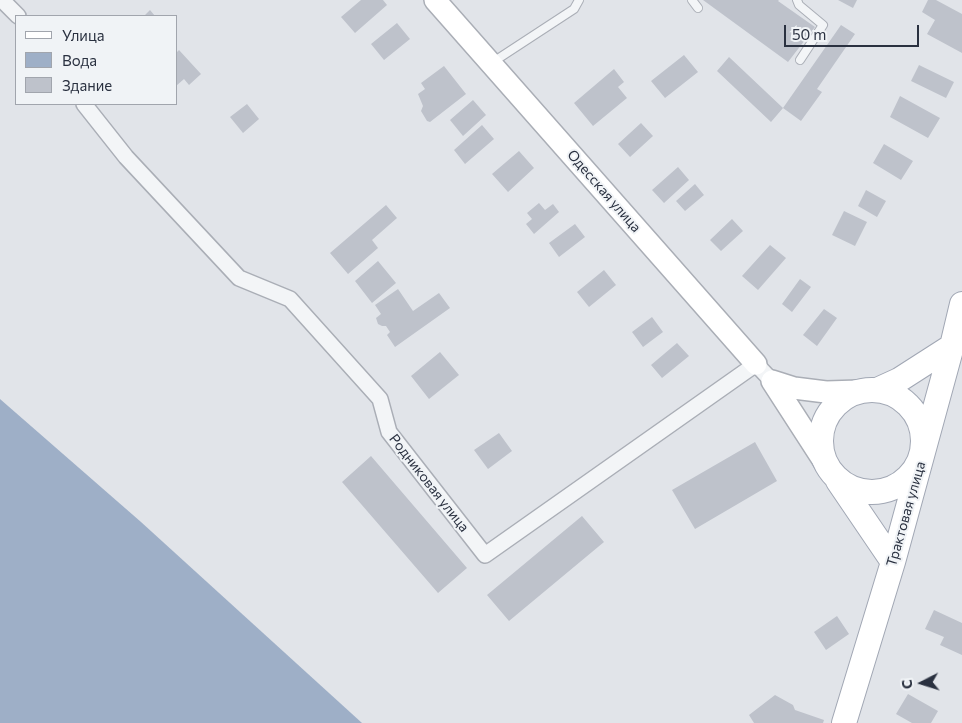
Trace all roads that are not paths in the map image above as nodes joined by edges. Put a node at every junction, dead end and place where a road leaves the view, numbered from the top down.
1 (2, 0) edge
2 (436, 0) edge
3 (579, 0) edge
4 (692, 0) edge
5 (797, 0) edge
6 (698, 8) dead end
7 (17, 15) edge
8 (800, 60) dead end
9 (492, 63) junction
10 (85, 105) edge
11 (962, 304) edge
12 (952, 346) junction
13 (756, 364) junction
14 (772, 381) junction
15 (868, 390) junction
16 (922, 455) junction
17 (830, 470) junction
18 (893, 562) junction
19 (844, 723) edge

1 - 7 street
2 - 9 main road, Одесская улица
3 - 9 lane
4 - 6 lane
5 - 8 lane
9 - 13 main road, Одесская улица
10 - 13 street, Родниковая улица
11 - 12 main road, Трактовая улица
12 - 15 main road
12 - 16 main road, Трактовая улица
13 - 14 street, Одесская улица
14 - 15 main road
14 - 17 main road
15 - 16 main road
15 - 17 main road
16 - 17 main road
16 - 18 main road, Трактовая улица
17 - 18 main road
18 - 19 main road, Трактовая улица

